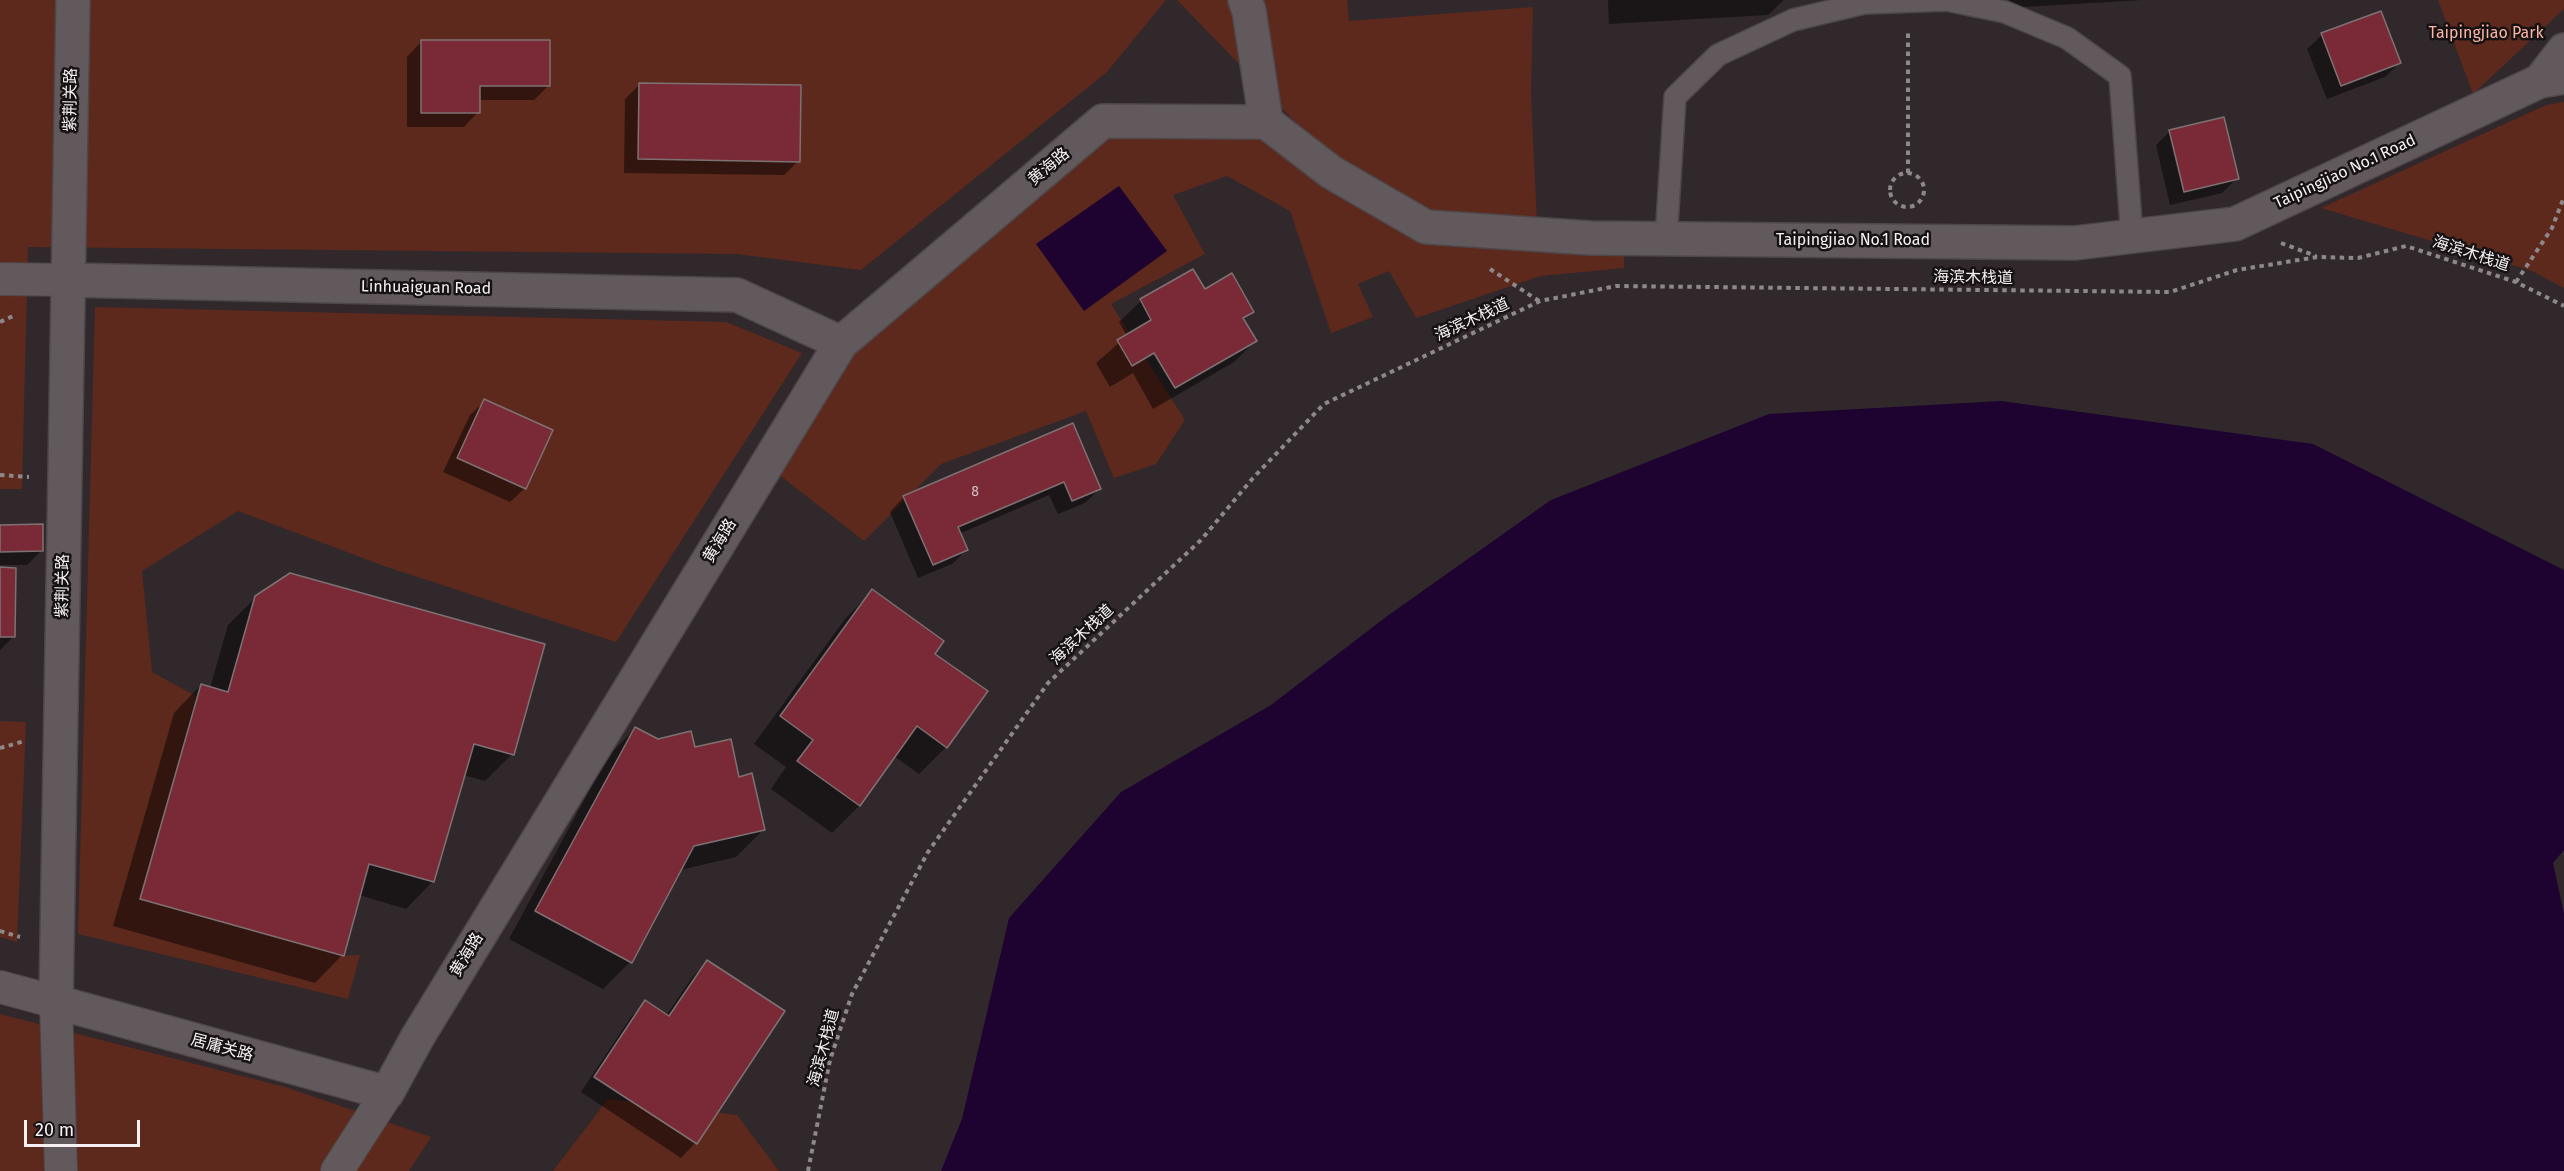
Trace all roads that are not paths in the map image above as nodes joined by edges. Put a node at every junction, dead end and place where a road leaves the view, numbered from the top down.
1 (73, 0) edge
2 (1245, 0) edge
3 (1946, 0) edge
4 (2564, 50) edge
5 (2552, 79) edge
6 (1266, 123) junction
7 (2132, 237) junction
8 (1666, 240) junction
9 (0, 279) edge
10 (68, 280) junction
11 (841, 343) junction
12 (0, 987) edge
13 (56, 1002) junction
14 (387, 1093) junction
15 (61, 1171) edge
16 (337, 1171) edge

1 - 10 street, 紫荆关路
2 - 6 street
3 - 7 lane
3 - 8 lane
4 - 5 street
5 - 7 street, Taipingjiao No.1 Road
6 - 8 street, Taipingjiao No.1 Road
6 - 11 street, 黄海路
7 - 8 street, Taipingjiao No.1 Road
9 - 10 street, Linhuaiguan Road
10 - 11 street, Linhuaiguan Road
10 - 13 street, 紫荆关路
11 - 14 street, 黄海路
12 - 13 street
13 - 14 street, 居庸关路
13 - 15 street, 紫荆关路
14 - 16 street, 黄海路

